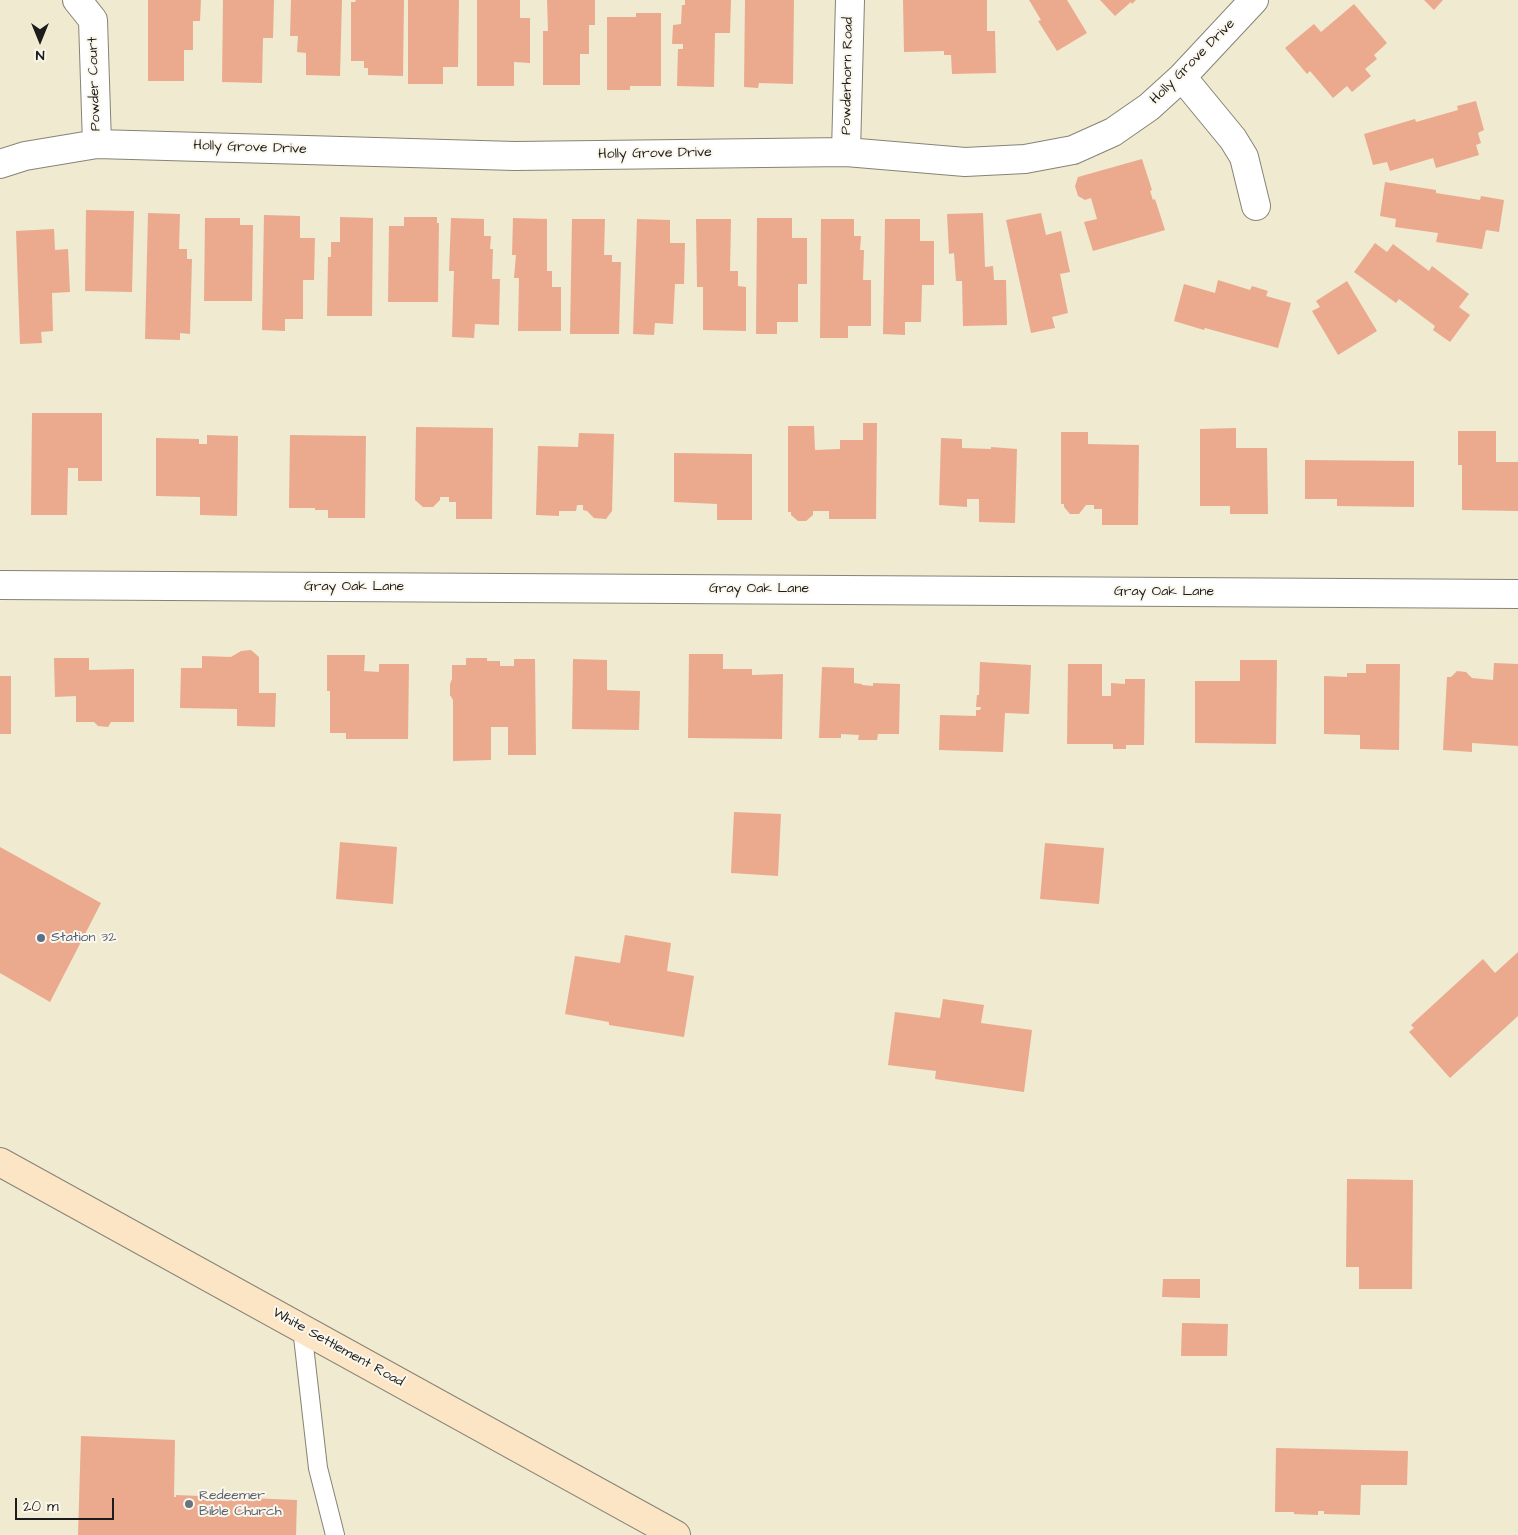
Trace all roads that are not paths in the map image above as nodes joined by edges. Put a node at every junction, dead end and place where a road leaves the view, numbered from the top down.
1 (77, 0) edge
2 (850, 0) edge
3 (1254, 0) edge
4 (1182, 76) junction
5 (97, 144) junction
6 (846, 152) junction
7 (0, 164) edge
8 (1256, 206) dead end
9 (0, 585) edge
10 (1518, 594) edge
11 (0, 1162) edge
12 (302, 1328) junction
13 (335, 1535) edge
14 (676, 1535) edge

1 - 5 street, Powder Court
2 - 6 street, Powderhorn Road
3 - 4 street, Holly Grove Drive
4 - 6 street, Holly Grove Drive
4 - 8 street
5 - 6 street, Holly Grove Drive
5 - 7 street, Holly Grove Drive
9 - 10 street, Gray Oak Lane
11 - 12 main road, White Settlement Road
12 - 13 lane
12 - 14 main road, White Settlement Road

